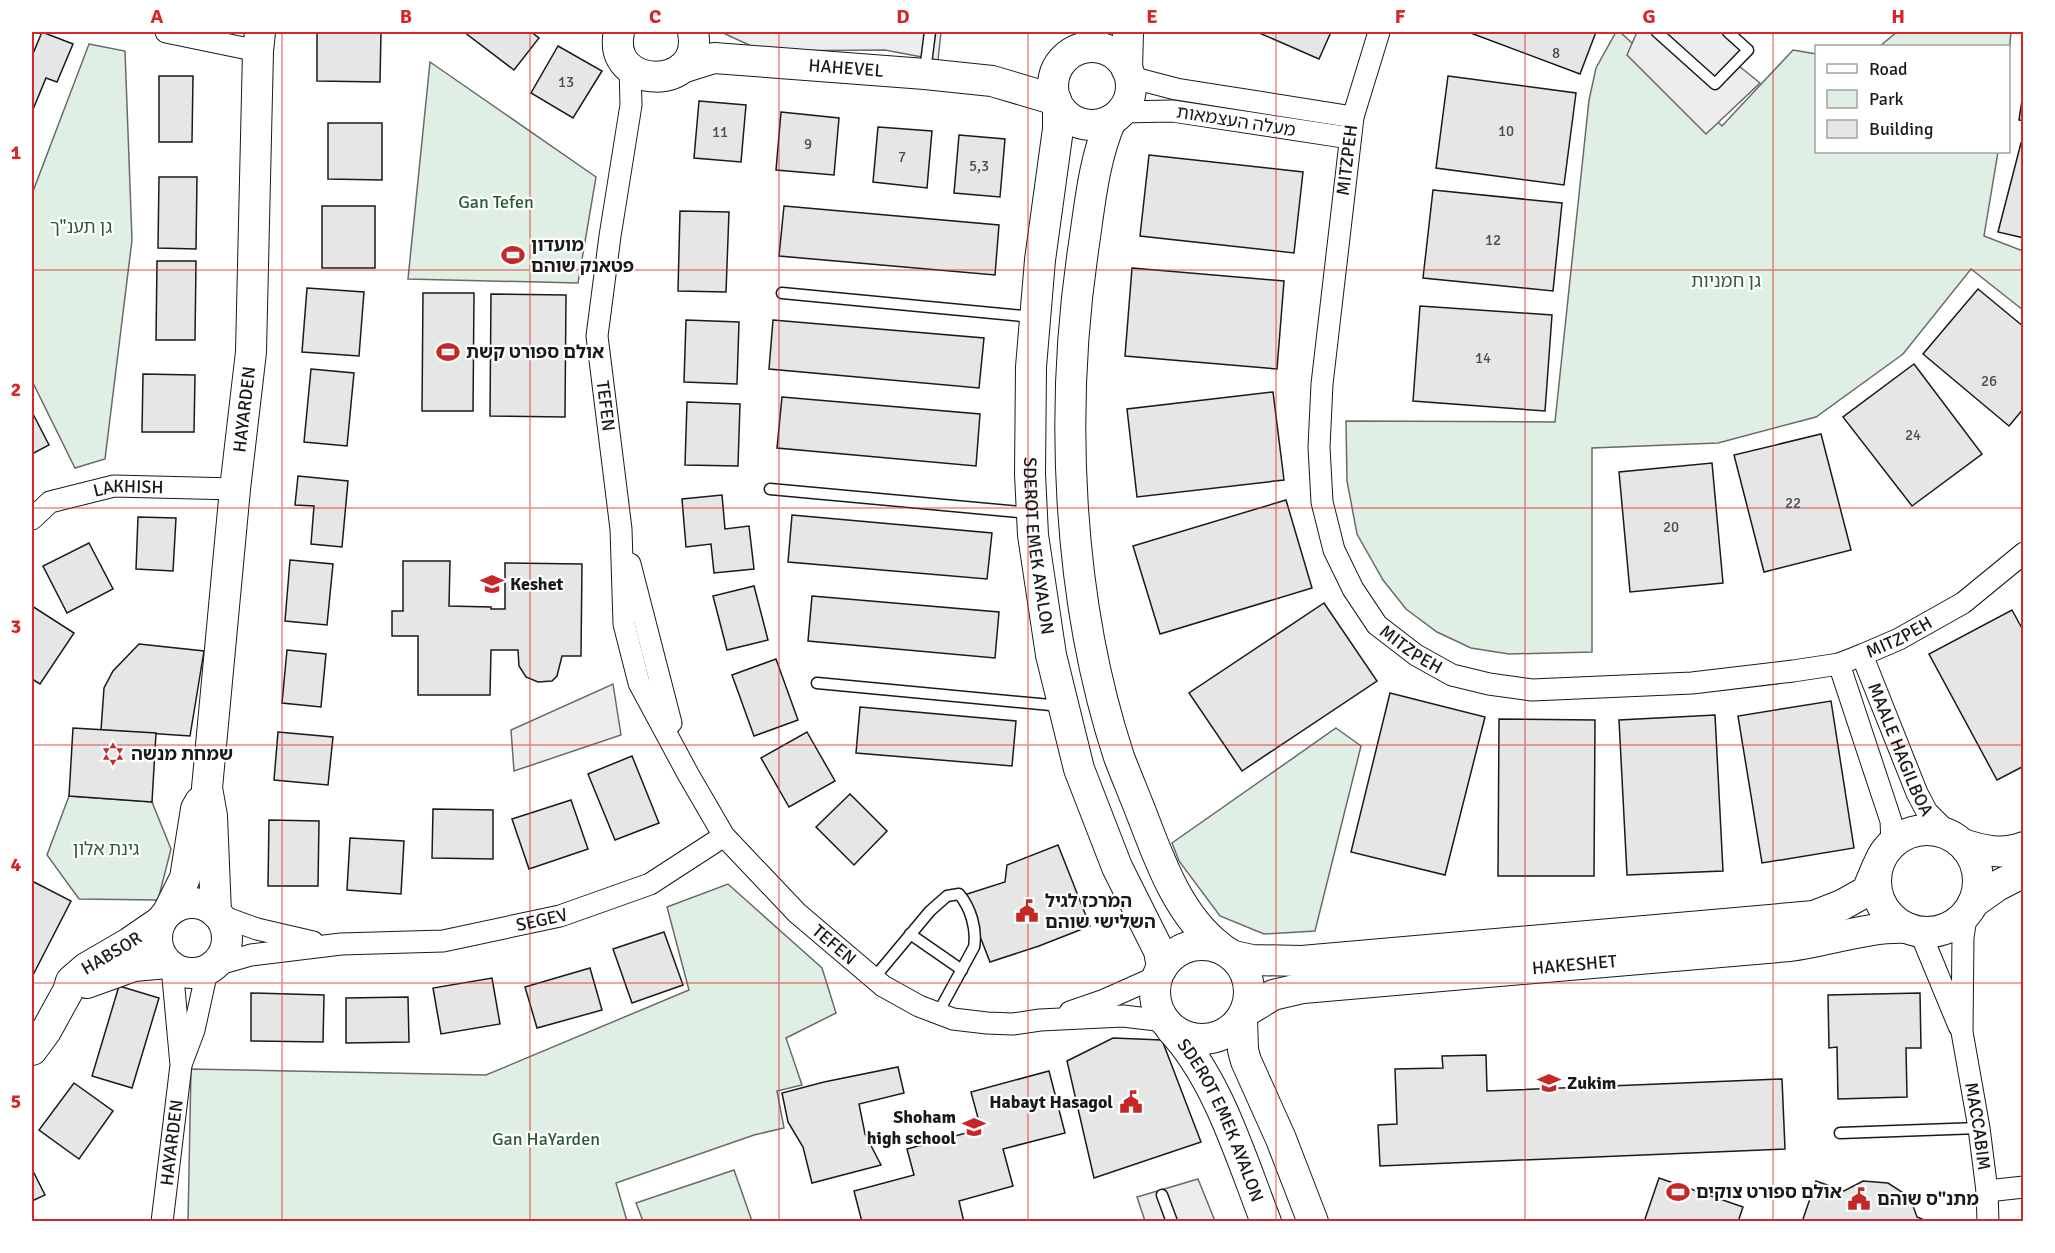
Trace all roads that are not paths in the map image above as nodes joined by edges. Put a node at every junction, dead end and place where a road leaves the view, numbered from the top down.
1 (166, 32) edge
2 (930, 32) edge
3 (1128, 32) edge
4 (1379, 32) edge
5 (1658, 32) edge
6 (1728, 32) edge
7 (694, 33) edge
8 (259, 41) edge
9 (619, 43) edge
10 (1071, 48) edge
11 (714, 58) junction
12 (671, 73) junction
13 (925, 74) junction
14 (1129, 74) junction
15 (979, 80) junction
16 (1057, 103) junction
17 (631, 105) junction
18 (1116, 116) junction
19 (1353, 117) junction
20 (1350, 138) junction
21 (782, 293) dead end
22 (1034, 317) junction
23 (235, 489) junction
24 (770, 489) dead end
25 (1032, 513) junction
26 (32, 519) edge
27 (2024, 553) edge
28 (1862, 655) junction
29 (1839, 664) junction
30 (817, 683) dead end
31 (1062, 706) junction
32 (207, 788) junction
33 (724, 836) junction
34 (1957, 840) junction
35 (2024, 847) edge
36 (1885, 855) junction
37 (2024, 872) edge
38 (1970, 908) junction
39 (219, 914) junction
40 (165, 917) junction
41 (1912, 930) junction
42 (910, 934) junction
43 (341, 944) junction
44 (1227, 952) junction
45 (170, 965) junction
46 (211, 968) junction
47 (962, 970) junction
48 (1159, 973) junction
49 (874, 978) junction
50 (68, 991) junction
51 (938, 1013) junction
52 (1244, 1015) junction
53 (1040, 1020) junction
54 (1166, 1022) junction
55 (1962, 1032) junction
56 (32, 1050) edge
57 (181, 1065) junction
58 (1979, 1128) junction
59 (1840, 1133) dead end
60 (2024, 1187) edge
61 (1987, 1191) junction
62 (1162, 1195) dead end
63 (162, 1221) edge
64 (1172, 1221) edge
65 (1266, 1221) edge
66 (1313, 1221) edge
67 (1988, 1221) edge

1 - 8 street
2 - 13 lane
3 - 14 street
4 - 19 street, MITZPEH
5 - 6 lane
7 - 11 street
7 - 12 street
8 - 23 street, HAYARDEN
9 - 12 street
9 - 17 street, TEFEN
10 - 14 street
10 - 15 street, HAHEVEL
10 - 16 street
11 - 12 street, HAHEVEL
11 - 13 street, HAHEVEL
12 - 17 street
13 - 15 street, HAHEVEL
14 - 18 street
14 - 19 street, מעלה העצמאות
15 - 16 street, HAHEVEL
16 - 18 street
16 - 22 street, SDEROT EMEK AYALON
17 - 33 street, TEFEN
18 - 20 street, מעלה העצמאות
18 - 44 street, SDEROT EMEK AYALON
19 - 20 street, MITZPEH
20 - 29 street, MITZPEH
21 - 22 lane
22 - 25 street, SDEROT EMEK AYALON
23 - 26 street, LAKHISH
23 - 32 street, HAYARDEN
24 - 25 lane
25 - 31 street, SDEROT EMEK AYALON
27 - 28 street, MITZPEH
28 - 29 street, MITZPEH
28 - 34 street, MAALE HAGILBOA
29 - 36 street, MAALE HAGILBOA
30 - 31 lane
31 - 48 street, SDEROT EMEK AYALON
32 - 39 street, HAYARDEN
32 - 40 street, HAYARDEN
33 - 43 street, SEGEV
33 - 49 street, TEFEN
34 - 35 street
34 - 36 street
34 - 38 street
36 - 41 street
36 - 44 street, HAKESHET
37 - 38 street
38 - 41 street
38 - 55 street, MACCABIM
39 - 40 street
39 - 43 street, SEGEV
39 - 46 street
40 - 45 street
40 - 50 street, HABSOR
41 - 52 street, HAKESHET
41 - 55 street, MACCABIM
42 - 47 lane
42 - 47 lane
42 - 49 lane
43 - 46 street, SEGEV
44 - 48 street
44 - 52 street
45 - 46 street
45 - 50 street, HABSOR
45 - 57 street, HAYARDEN
46 - 57 street, HAYARDEN
47 - 51 lane
48 - 53 street, TEFEN
48 - 54 street
49 - 51 street, TEFEN
50 - 56 street, HABSOR
51 - 53 street, TEFEN
52 - 54 street
52 - 66 street
53 - 54 street, TEFEN
54 - 65 street, SDEROT EMEK AYALON
55 - 58 street, MACCABIM
57 - 63 street, HAYARDEN
58 - 59 lane
58 - 61 street, MACCABIM
60 - 61 street
61 - 67 street, MACCABIM
62 - 64 lane

